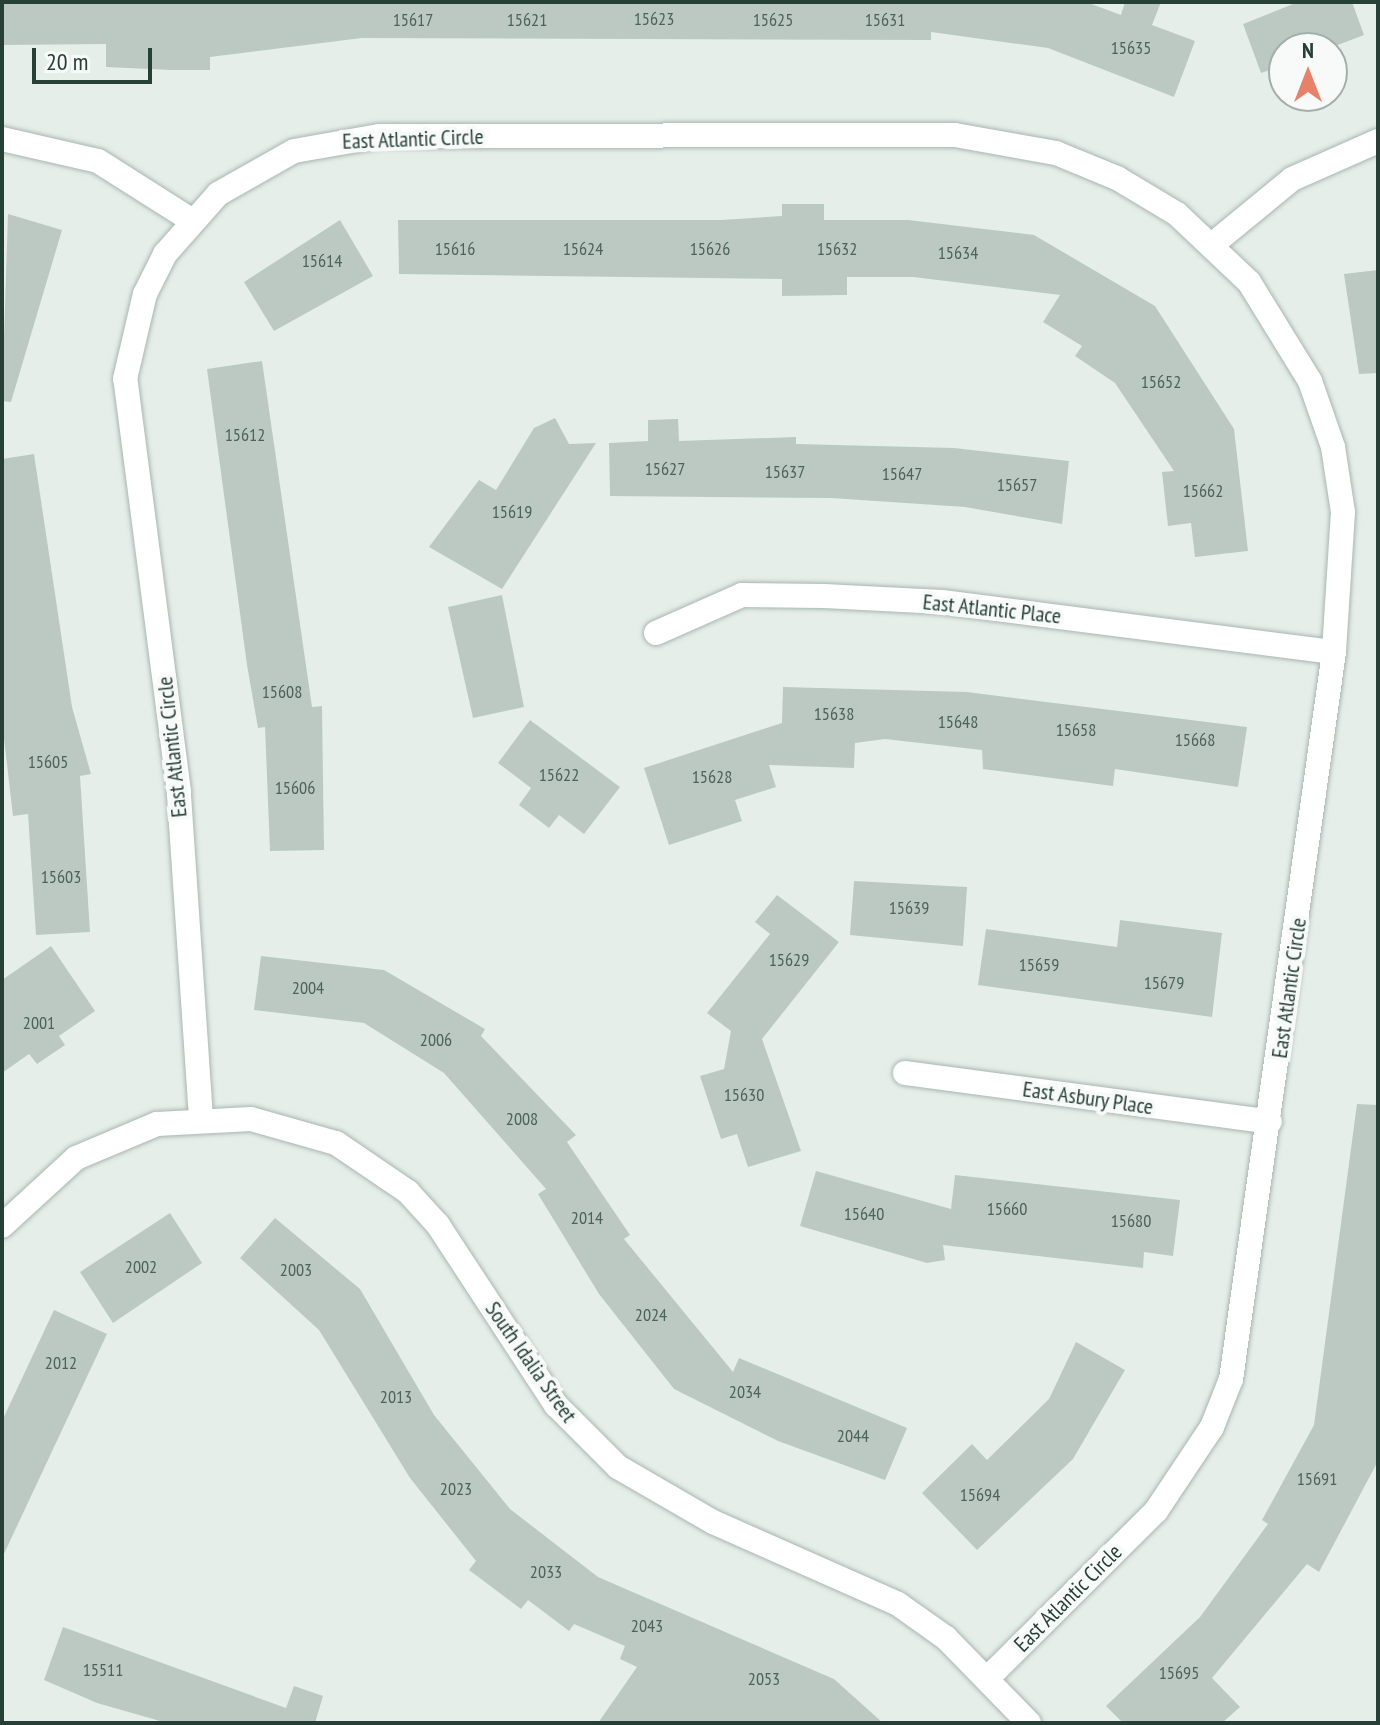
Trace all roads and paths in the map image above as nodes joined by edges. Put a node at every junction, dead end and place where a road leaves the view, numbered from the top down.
1 (2, 139) edge
2 (1378, 141) edge
3 (191, 220) junction
4 (1213, 244) junction
5 (656, 633) dead end
6 (1334, 652) junction
7 (905, 1073) dead end
8 (201, 1118) junction
9 (1270, 1122) junction
10 (2, 1226) edge
11 (989, 1677) junction
12 (1029, 1723) edge

1 - 3 street
2 - 4 street
3 - 4 street, East Atlantic Circle
3 - 8 street, East Atlantic Circle
4 - 6 street, East Atlantic Circle
5 - 6 street, East Atlantic Place
6 - 9 street, East Atlantic Circle
7 - 9 street, East Asbury Place
8 - 10 street, South Idalia Street
8 - 11 street, South Idalia Street
9 - 11 street, East Atlantic Circle
11 - 12 street, South Idalia Street

